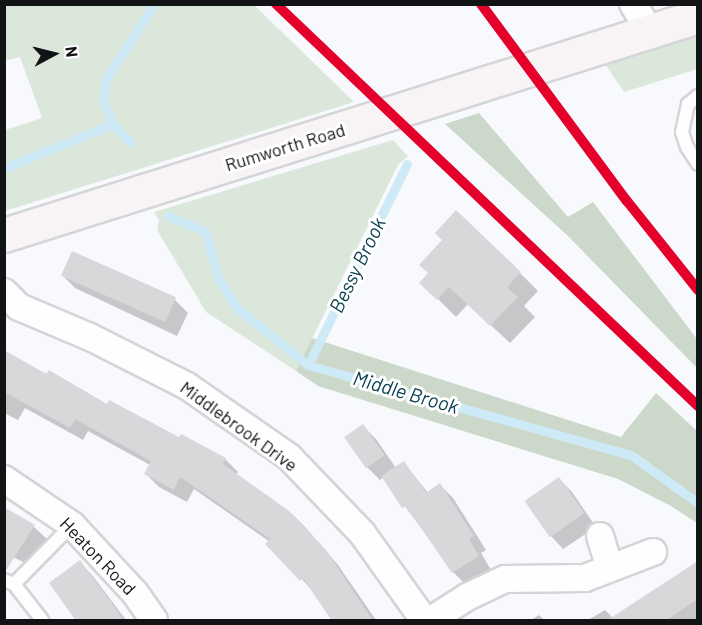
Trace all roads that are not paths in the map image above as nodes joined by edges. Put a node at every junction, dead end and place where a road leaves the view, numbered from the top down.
1 (698, 16) edge
2 (641, 17) edge
3 (698, 96) edge
4 (698, 164) edge
5 (4, 235) edge
6 (4, 292) edge
7 (4, 479) edge
8 (72, 525) junction
9 (600, 536) dead end
10 (653, 552) dead end
11 (610, 568) junction
12 (9, 582) edge
13 (42, 621) edge
14 (154, 621) edge
15 (424, 621) edge
16 (430, 621) edge

1 - 2 street, Rumworth Road
2 - 5 street, Rumworth Road
3 - 4 lane
6 - 15 street, Middlebrook Drive
7 - 8 street, Heaton Road
8 - 12 lane
8 - 14 street, Heaton Road
9 - 11 street
10 - 11 street
11 - 16 street
12 - 13 lane

